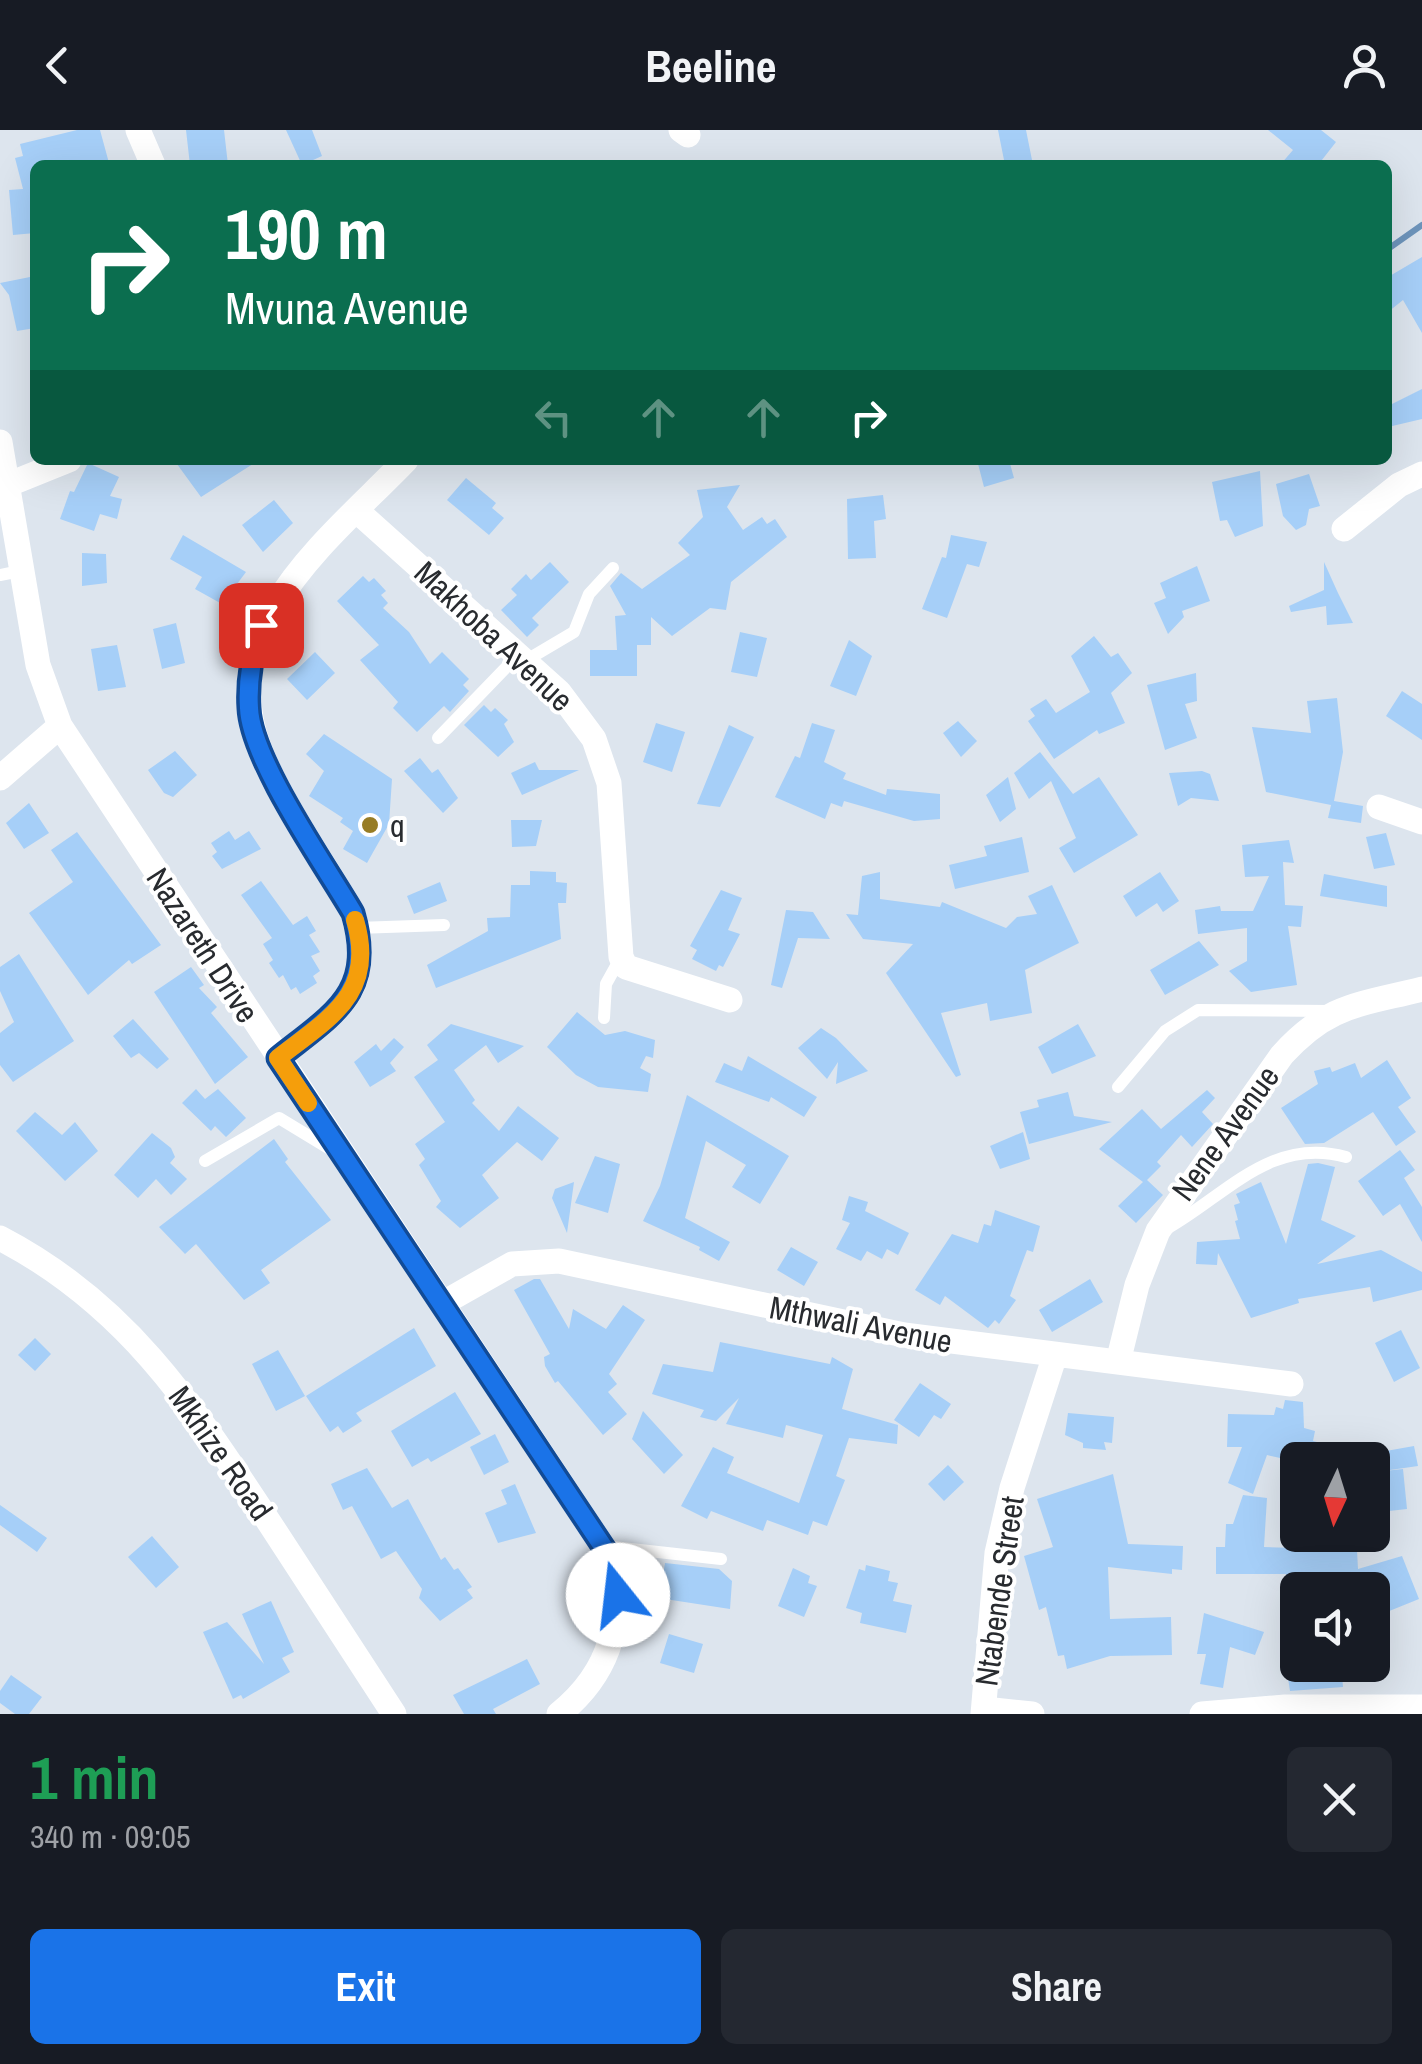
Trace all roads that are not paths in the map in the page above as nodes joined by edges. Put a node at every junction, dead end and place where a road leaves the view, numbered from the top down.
1 (138, 130) edge
2 (151, 160) edge
3 (0, 442) edge
4 (57, 465) edge
5 (401, 465) edge
6 (1422, 474) edge
7 (7, 485) junction
8 (357, 510) junction
9 (1344, 529) dead end
10 (613, 568) dead end
11 (10, 573) edge
12 (521, 658) junction
13 (60, 726) junction
14 (438, 738) dead end
15 (0, 778) edge
16 (1379, 807) dead end
17 (1422, 822) edge
18 (444, 925) dead end
19 (357, 928) junction
20 (621, 957) junction
21 (1422, 989) edge
22 (730, 1000) dead end
23 (1333, 1011) junction
24 (604, 1018) dead end
25 (278, 1058) junction
26 (1118, 1088) dead end
27 (345, 1158) junction
28 (1346, 1158) dead end
29 (204, 1162) dead end
30 (1156, 1234) junction
31 (0, 1238) edge
32 (444, 1302) junction
33 (1055, 1355) junction
34 (1118, 1362) junction
35 (1290, 1384) dead end
36 (602, 1546) junction
37 (721, 1559) dead end
38 (1422, 1708) edge
39 (984, 1711) edge
40 (394, 1714) edge
41 (559, 1714) edge
42 (1032, 1714) edge
43 (1202, 1714) edge

1 - 2 street
3 - 7 street, Nazareth Drive
4 - 7 street
5 - 8 street
6 - 9 street
7 - 11 street, Nazareth Drive
8 - 12 street, Makhoba Avenue
8 - 19 street
10 - 12 lane
11 - 13 street, Nazareth Drive
12 - 14 lane
12 - 20 street, Makhoba Avenue
13 - 15 street
13 - 25 street, Nazareth Drive
16 - 17 street
18 - 19 lane
19 - 25 street
20 - 22 street
20 - 24 lane
21 - 23 street, Nene Avenue
23 - 26 lane
23 - 30 street, Nene Avenue
25 - 27 street, Nazareth Drive
27 - 29 lane
27 - 32 street, Nazareth Drive
28 - 30 lane
30 - 34 street, Nene Avenue
31 - 40 street, Mkhize Road
32 - 33 street, Mthwali Avenue
32 - 36 street, Nazareth Drive
33 - 34 street, Mthwali Avenue
33 - 39 street, Ntabende Street
34 - 35 street, Mthwali Avenue
36 - 37 lane
36 - 41 street, Nazareth Drive
38 - 43 street
39 - 42 street

